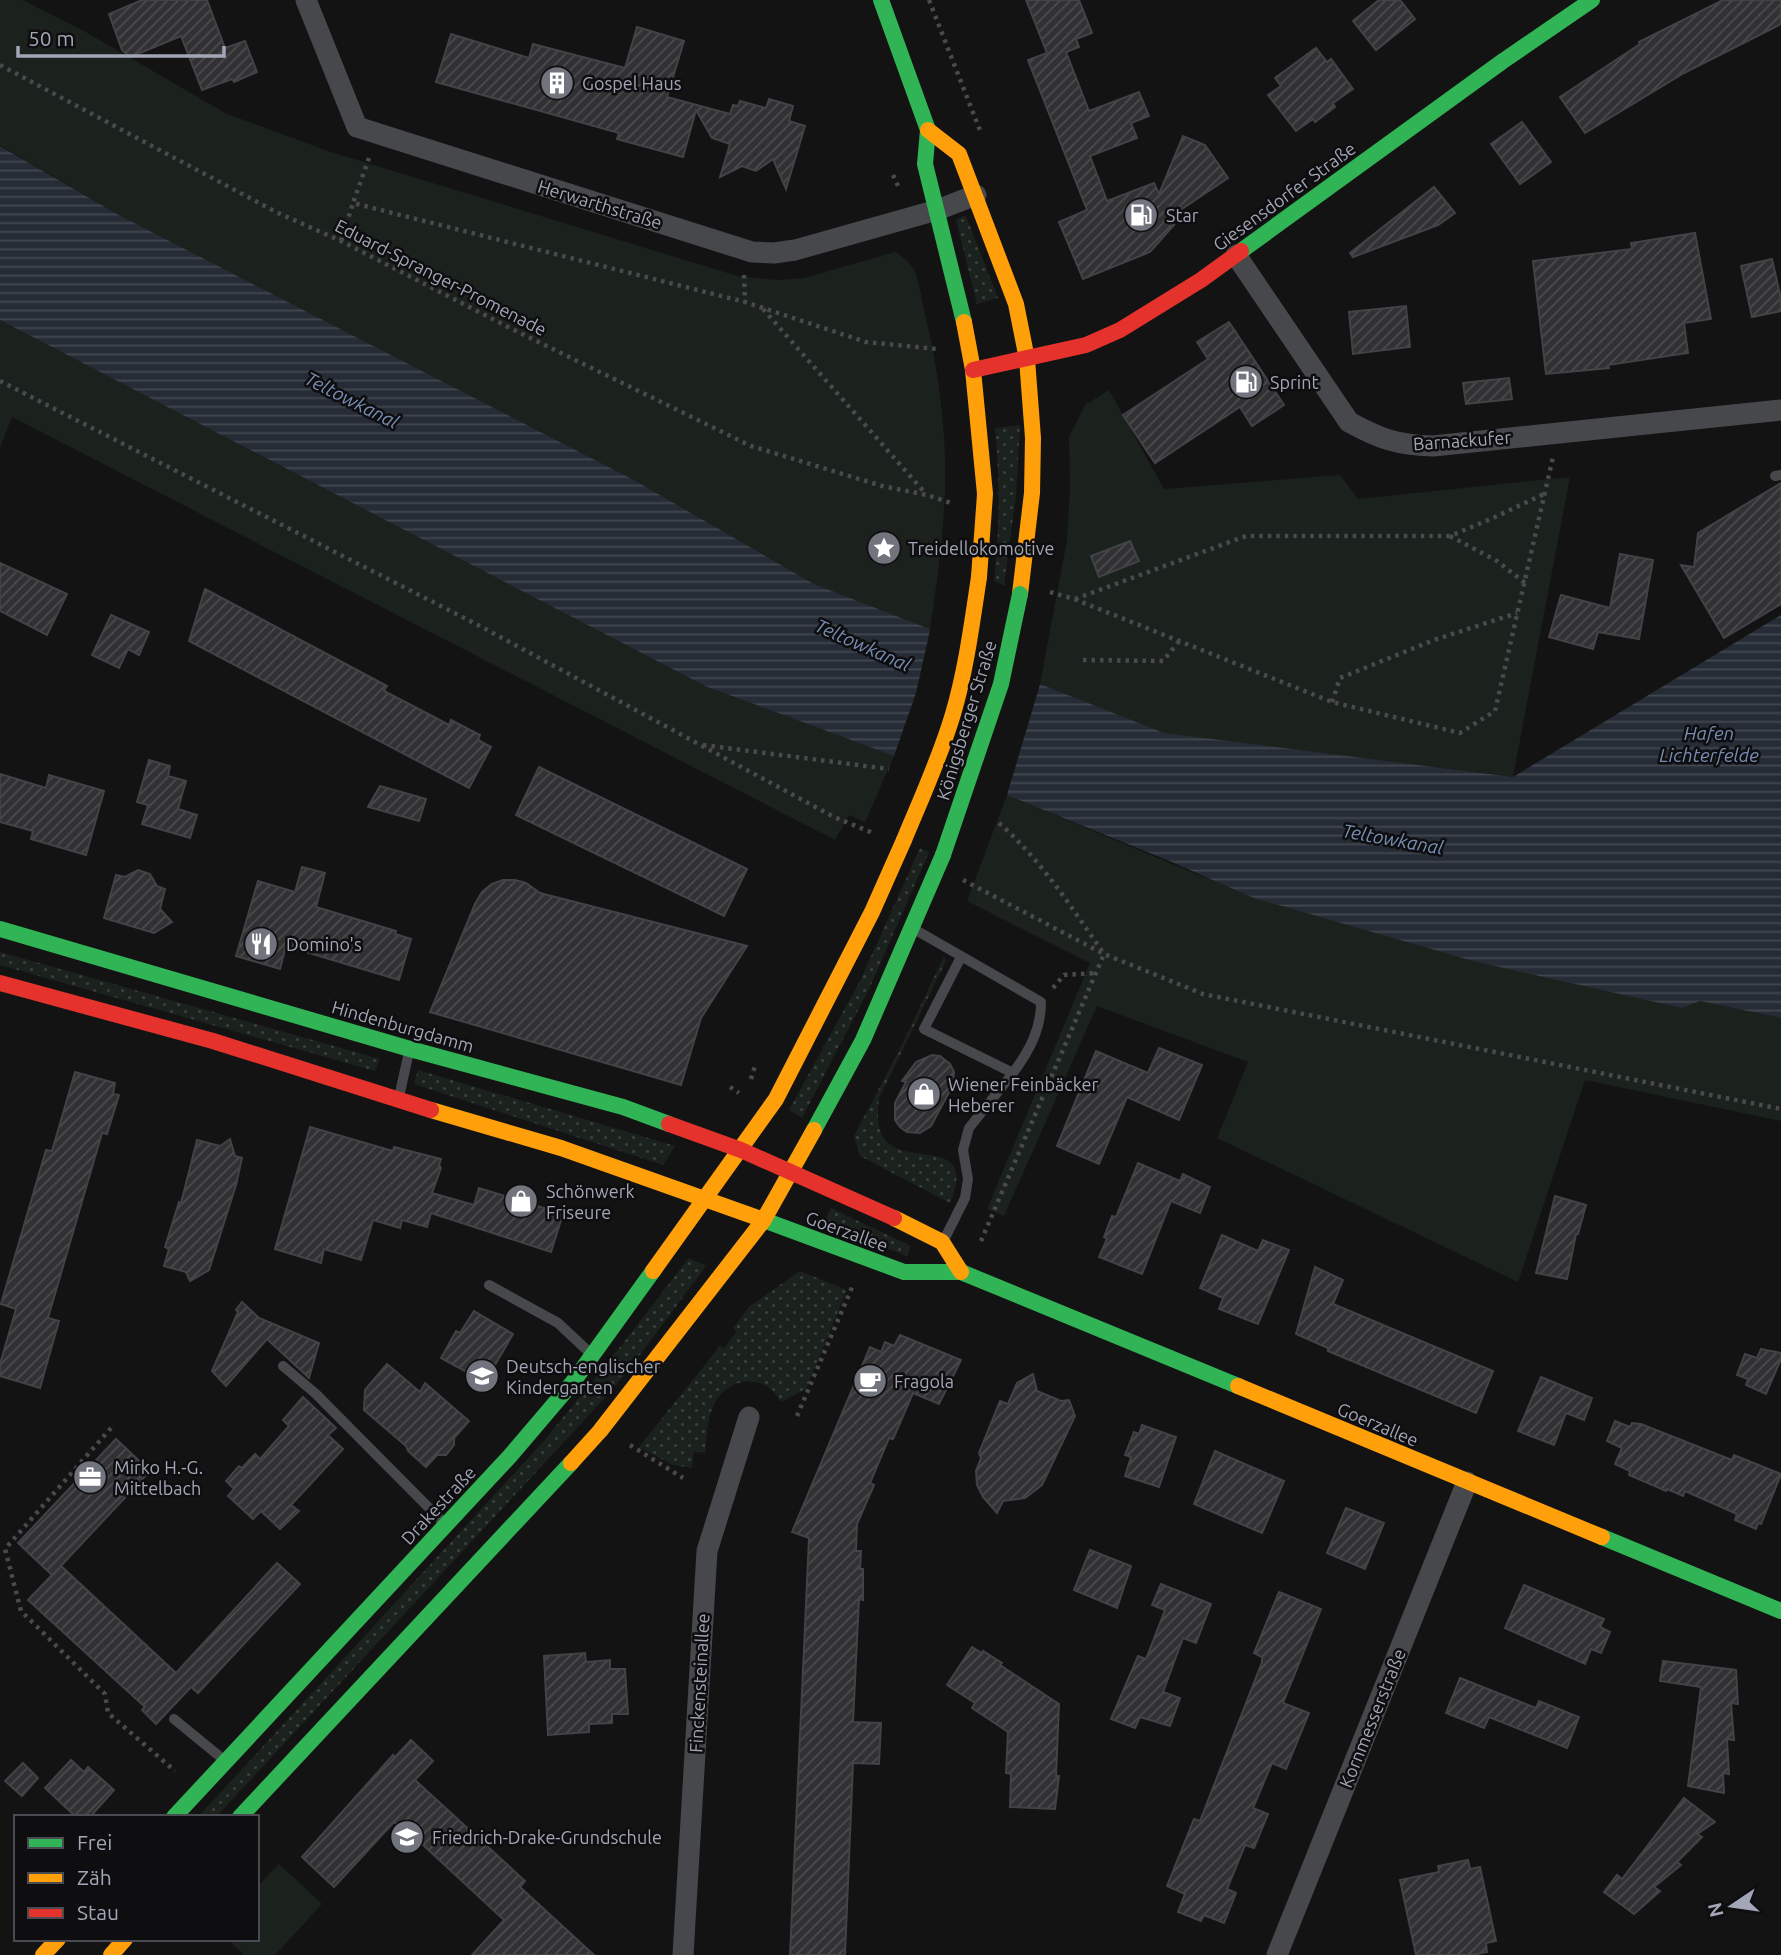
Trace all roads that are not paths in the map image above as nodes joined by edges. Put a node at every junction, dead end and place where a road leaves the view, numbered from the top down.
1 (306, 0) edge
2 (881, 0) edge
3 (1592, 0) edge
4 (928, 130) junction
5 (976, 195) junction
6 (937, 210) junction
7 (1236, 255) junction
8 (1027, 359) junction
9 (973, 370) junction
10 (1781, 410) edge
11 (912, 928) junction
12 (0, 929) edge
13 (961, 957) junction
14 (0, 983) edge
15 (410, 1049) junction
16 (1013, 1073) junction
17 (398, 1100) junction
18 (741, 1150) junction
19 (791, 1173) junction
20 (707, 1199) junction
21 (763, 1221) junction
22 (942, 1242) junction
23 (961, 1272) junction
24 (489, 1285) dead end
25 (593, 1355) junction
26 (283, 1366) dead end
27 (749, 1418) dead end
28 (1467, 1482) junction
29 (446, 1525) junction
30 (1781, 1611) edge
31 (174, 1719) dead end
32 (226, 1762) junction
33 (176, 1815) edge
34 (242, 1815) edge
35 (56, 1941) edge
36 (123, 1941) edge
37 (43, 1955) edge
38 (110, 1955) edge
39 (683, 1955) edge
40 (1277, 1955) edge

1 - 6 street, Herwarthstraße
2 - 4 main road, Königsberger Straße
3 - 7 main road, Giesensdorfer Straße
4 - 5 main road, Königsberger Straße
4 - 6 main road, Königsberger Straße
5 - 6 street, Herwarthstraße
5 - 8 main road, Königsberger Straße
6 - 9 main road, Königsberger Straße
7 - 8 main road, Giesensdorfer Straße
7 - 10 street, Barnackufer
8 - 9 main road, Giesensdorfer Straße
8 - 11 main road, Königsberger Straße, bridge
9 - 18 main road, Königsberger Straße, bridge
11 - 13 lane
11 - 19 main road, Königsberger Straße
12 - 15 main road, Hindenburgdamm
13 - 16 lane
13 - 16 lane
14 - 17 main road
15 - 17 lane
15 - 18 main road, Hindenburgdamm
16 - 22 lane
17 - 20 main road
18 - 19 main road, Hindenburgdamm
18 - 20 main road, Königsberger Straße
19 - 21 main road, Königsberger Straße
19 - 22 main road, Goerzallee
20 - 21 main road
20 - 25 main road, Drakestraße
21 - 23 main road, Goerzallee
21 - 34 main road
22 - 23 main road
23 - 28 main road, Goerzallee
24 - 25 lane
25 - 29 main road, Drakestraße
26 - 29 lane
27 - 39 street, Finckensteinallee
28 - 30 main road, Goerzallee
28 - 40 street, Kornmesserstraße
29 - 32 main road, Drakestraße
31 - 32 lane
32 - 33 main road, Drakestraße
35 - 37 main road
36 - 38 main road

